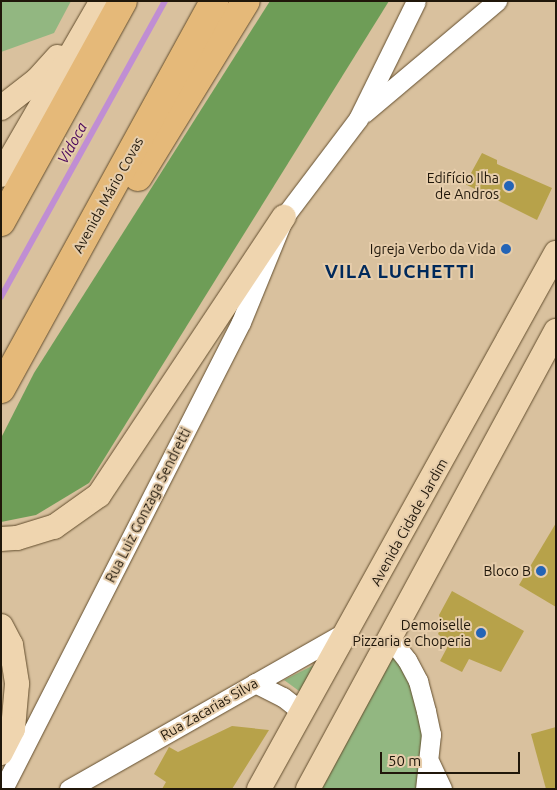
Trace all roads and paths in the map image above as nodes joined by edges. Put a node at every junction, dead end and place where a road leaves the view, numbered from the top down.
1 (100, 1) edge
2 (123, 1) edge
3 (214, 1) edge
4 (246, 1) edge
5 (416, 1) edge
6 (497, 1) edge
7 (1, 108) edge
8 (358, 119) junction
9 (1, 175) edge
10 (284, 216) junction
11 (1, 222) edge
12 (556, 253) edge
13 (70, 265) junction
14 (556, 331) edge
15 (1, 389) edge
16 (1, 539) edge
17 (1, 626) edge
18 (350, 629) junction
19 (388, 637) junction
20 (255, 683) junction
21 (301, 711) junction
22 (1, 753) edge
23 (430, 763) junction
24 (3, 789) edge
25 (69, 789) edge
26 (259, 789) edge
27 (308, 789) edge
28 (425, 789) edge
29 (442, 789) edge

1 - 7 main road
1 - 9 main road
2 - 11 highway
3 - 13 highway, Avenida Mário Covas
4 - 13 highway
5 - 8 street
6 - 8 street
8 - 10 street, Rua Luiz Gonzaga Sendretti
10 - 16 main road
10 - 24 street, Rua Luiz Gonzaga Sendretti
12 - 18 main road, Avenida Cidade Jardim
13 - 15 highway, Avenida Mário Covas
14 - 19 main road
17 - 22 main road
18 - 20 street, Rua Zacarias Silva
18 - 21 main road, Avenida Cidade Jardim
19 - 23 street
19 - 27 main road
20 - 21 street
20 - 25 street, Rua Zacarias Silva
21 - 26 main road, Avenida Cidade Jardim
23 - 28 street
23 - 29 street

